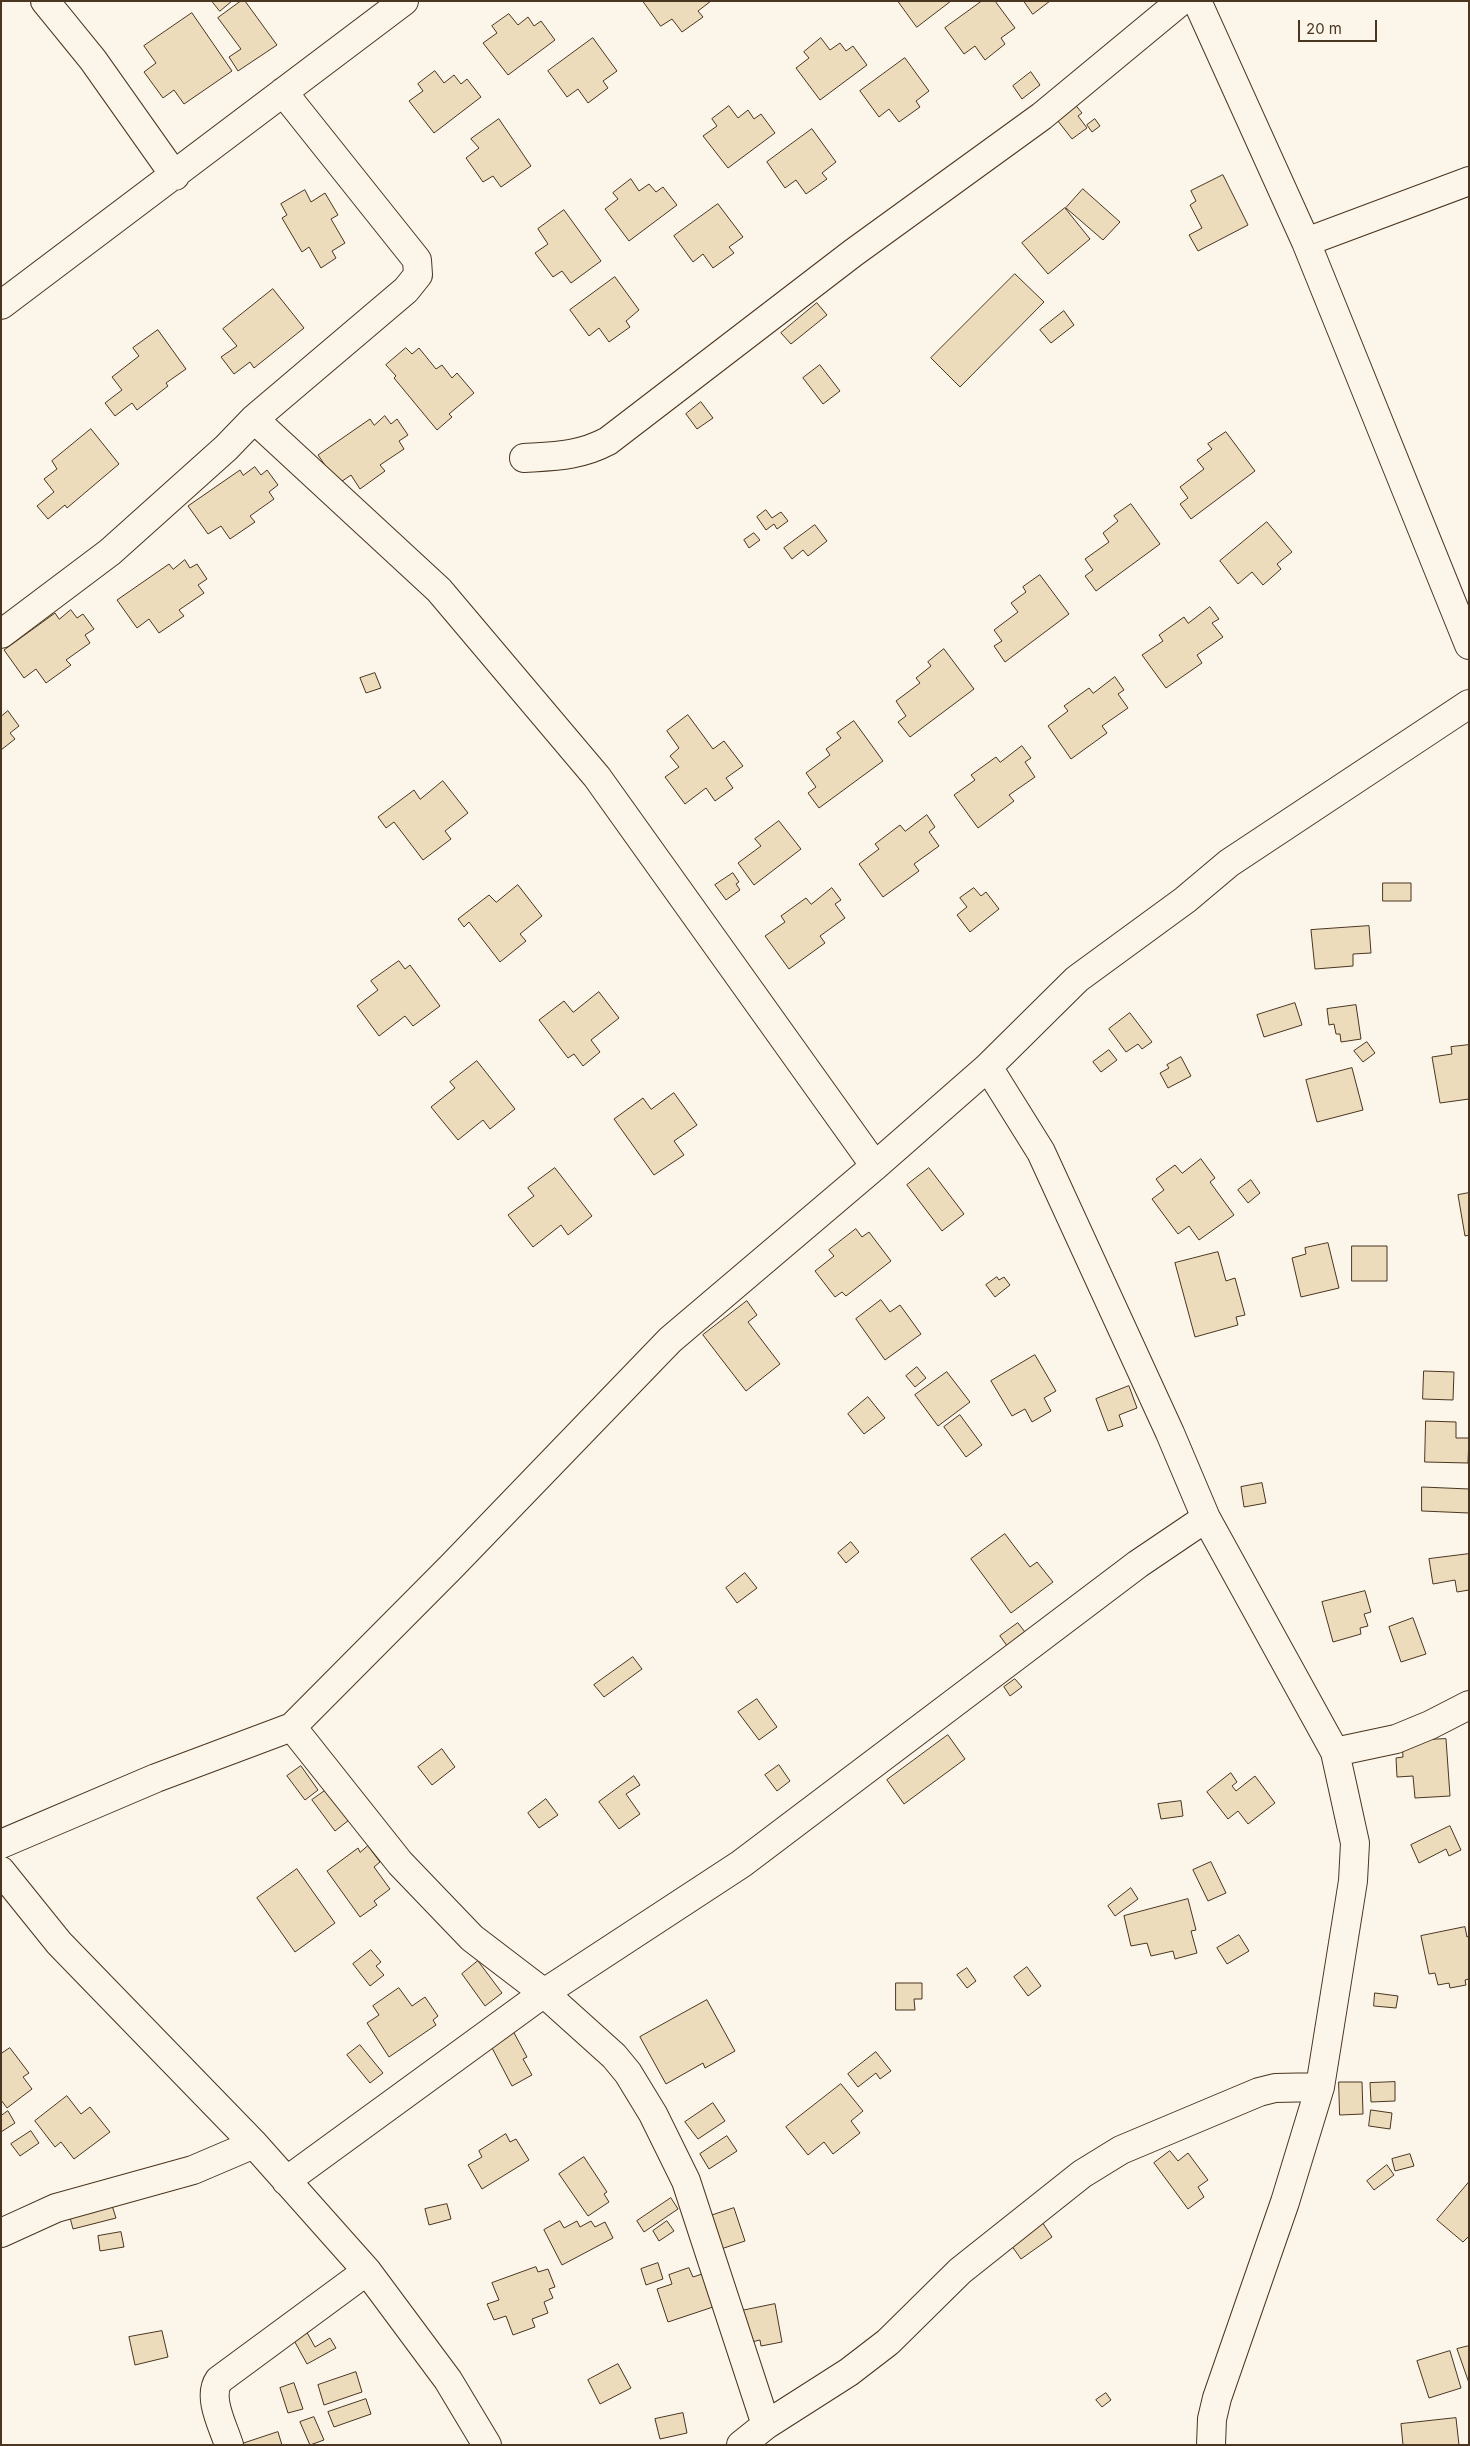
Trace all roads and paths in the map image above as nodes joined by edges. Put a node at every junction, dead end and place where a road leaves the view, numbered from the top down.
1 (45, 1) edge
2 (404, 1) edge
3 (1181, 1) edge
4 (1197, 1) edge
5 (283, 92) junction
6 (175, 176) junction
7 (1469, 181) edge
8 (1306, 242) junction
9 (1, 305) edge
10 (254, 419) junction
11 (524, 458) dead end
12 (1, 634) edge
13 (1469, 645) edge
14 (1469, 704) edge
15 (988, 1066) junction
16 (875, 1166) junction
17 (1206, 1518) junction
18 (1469, 1704) edge
19 (292, 1727) junction
20 (1335, 1752) junction
21 (1, 1844) edge
22 (1, 1871) edge
23 (544, 1994) junction
24 (1320, 2086) junction
25 (254, 2144) junction
26 (286, 2181) junction
27 (1, 2233) edge
28 (367, 2271) junction
29 (766, 2426) junction
30 (229, 2445) edge
31 (487, 2445) edge
32 (741, 2445) edge
33 (1211, 2445) edge

1 - 6 street
2 - 5 street
3 - 11 street
4 - 8 street
5 - 6 street
5 - 10 street
6 - 9 street
7 - 8 street
8 - 13 street
10 - 12 street
10 - 16 street
14 - 15 street
15 - 16 street
15 - 17 street
16 - 19 street
17 - 20 street
17 - 23 street
18 - 20 street
19 - 21 street
19 - 23 street
20 - 24 street
22 - 25 street
23 - 26 street
23 - 29 street
24 - 29 street
24 - 33 street
25 - 26 street
25 - 27 street
26 - 28 street
28 - 30 street
28 - 31 street
29 - 32 street

